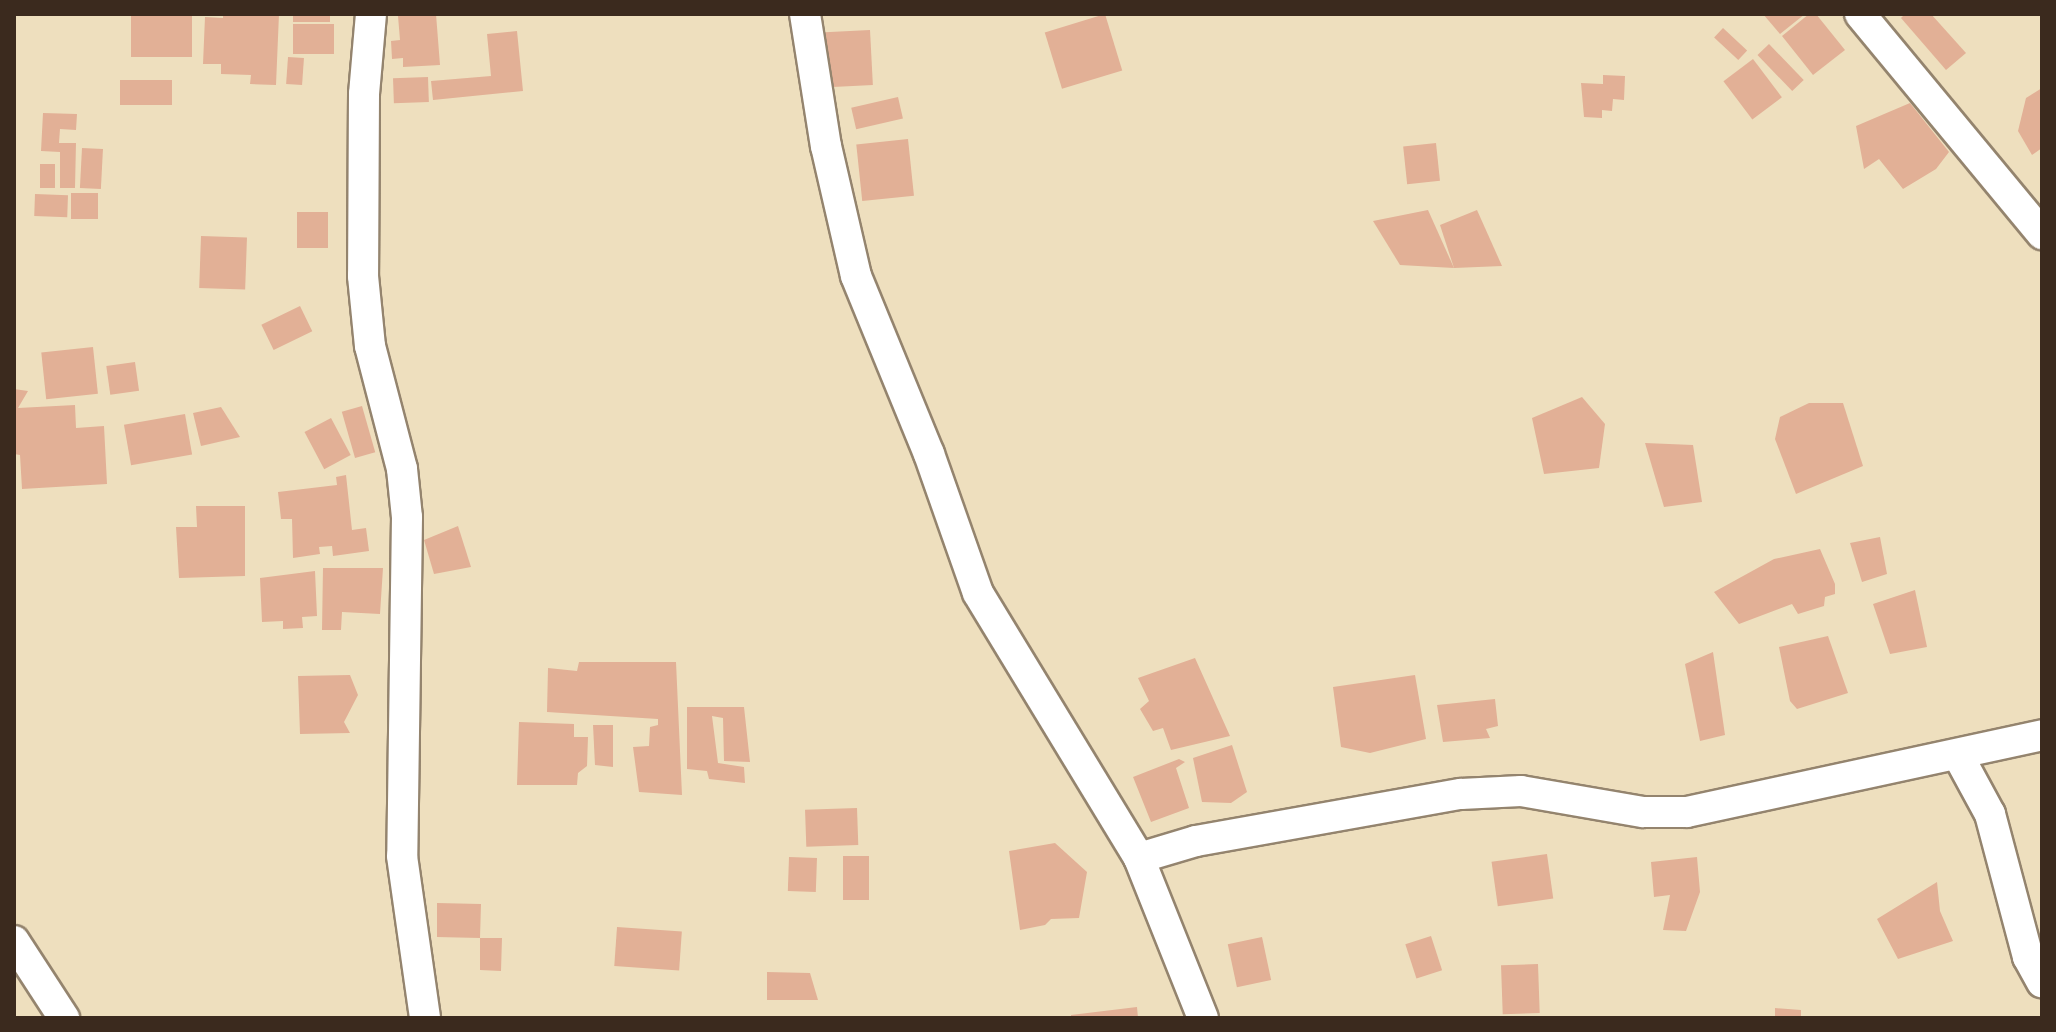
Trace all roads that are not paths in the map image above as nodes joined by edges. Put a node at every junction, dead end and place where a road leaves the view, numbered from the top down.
1 (371, 14) edge
2 (805, 14) edge
3 (1860, 14) edge
4 (2042, 234) edge
5 (2042, 735) edge
6 (1959, 757) junction
7 (1139, 858) junction
8 (14, 941) edge
9 (2042, 982) edge
10 (64, 1018) edge
11 (425, 1018) edge
12 (1203, 1018) edge

1 - 11 street
2 - 7 street
3 - 4 street
5 - 6 street
6 - 7 street
6 - 9 street
7 - 12 street
8 - 10 street

